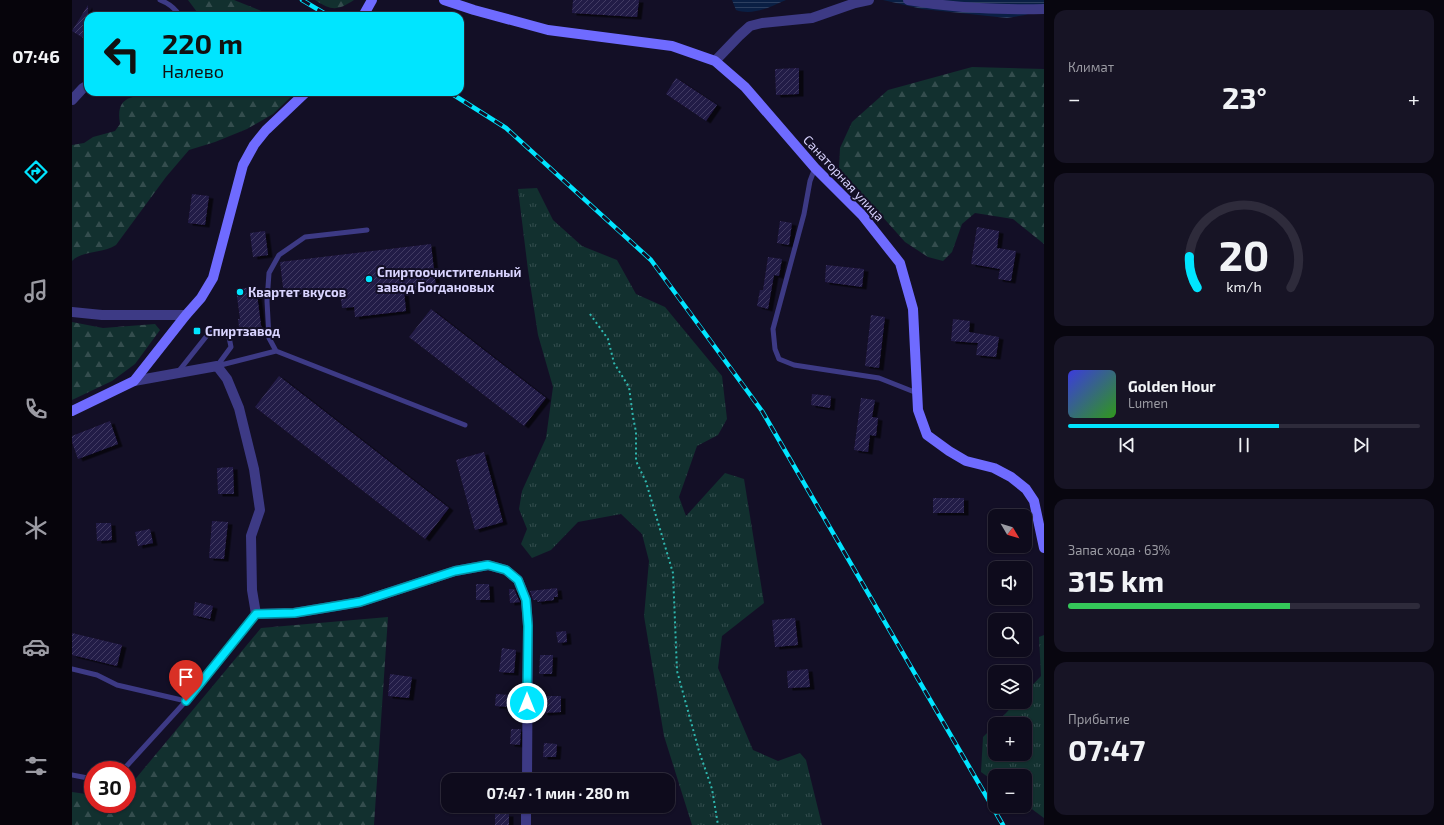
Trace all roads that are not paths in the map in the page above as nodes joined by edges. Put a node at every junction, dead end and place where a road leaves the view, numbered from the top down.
1 (160, 0) edge
2 (372, 0) edge
3 (444, 0) edge
4 (869, 0) edge
5 (908, 0) edge
6 (1044, 9) edge
7 (176, 12) edge
8 (364, 12) edge
9 (715, 61) junction
10 (84, 87) edge
11 (302, 96) edge
12 (72, 100) edge
13 (815, 168) junction
14 (366, 230) dead end
15 (72, 312) edge
16 (186, 315) junction
17 (276, 351) junction
18 (217, 366) junction
19 (178, 372) junction
20 (134, 381) junction
21 (917, 393) junction
22 (72, 411) edge
23 (464, 425) dead end
24 (1044, 548) edge
25 (256, 614) junction
26 (72, 669) edge
27 (186, 701) junction
28 (131, 761) edge
29 (526, 773) edge
30 (72, 775) edge
31 (84, 777) edge
32 (526, 813) edge
33 (526, 825) edge

1 - 7 lane
2 - 8 main road
3 - 9 main road, Санаторная улица
4 - 9 street
5 - 6 street
9 - 13 main road, Санаторная улица
10 - 12 street
11 - 16 main road
13 - 21 main road, Санаторная улица
13 - 21 lane
14 - 17 lane
15 - 16 street
16 - 20 main road
17 - 18 lane
17 - 23 lane
18 - 19 street
18 - 19 lane
18 - 25 street
19 - 20 street
20 - 22 main road
21 - 24 main road, Санаторная улица
25 - 27 lane
25 - 29 street
26 - 27 lane
27 - 28 lane
30 - 31 lane
32 - 33 street

